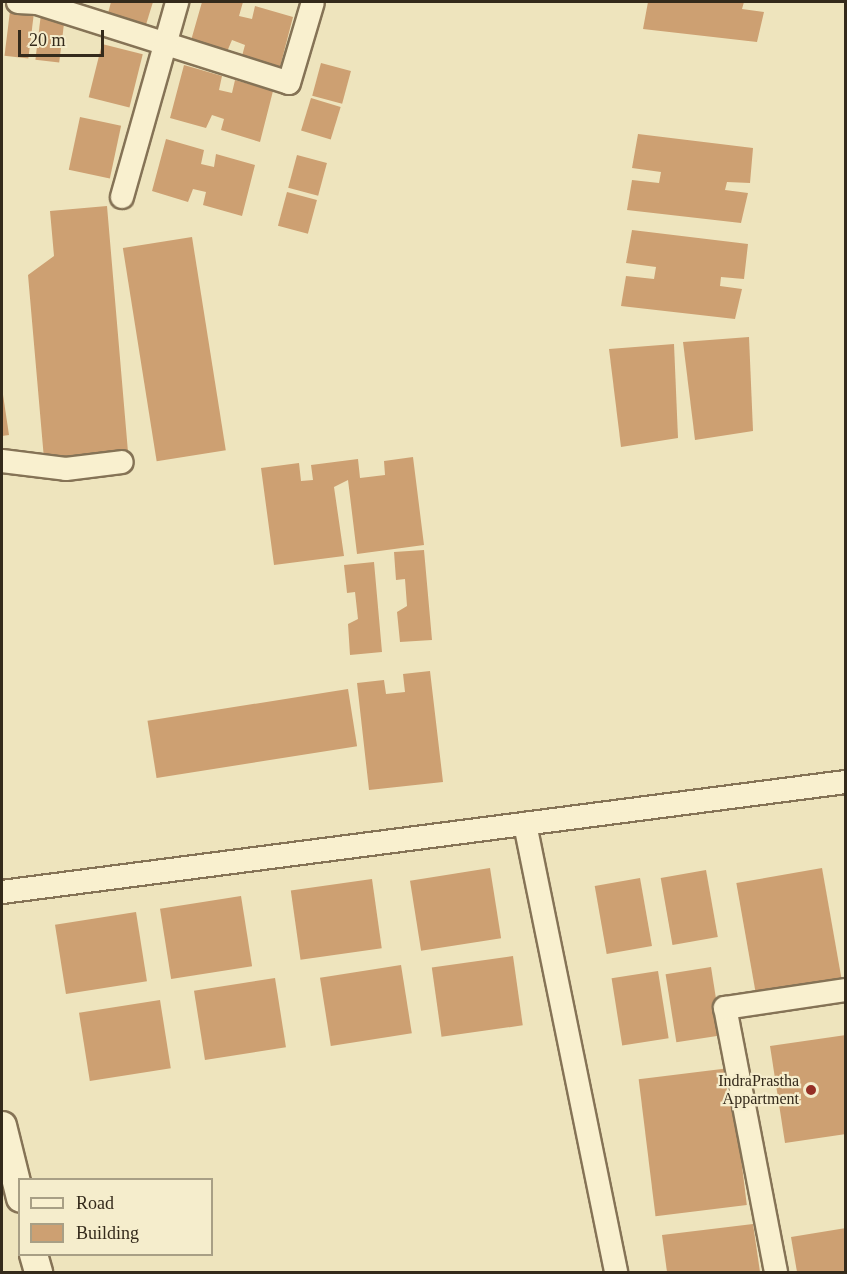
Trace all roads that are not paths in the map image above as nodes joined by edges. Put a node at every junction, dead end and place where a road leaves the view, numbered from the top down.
1 (18, 2) edge
2 (177, 2) edge
3 (313, 2) edge
4 (165, 43) junction
5 (122, 197) dead end
6 (2, 461) edge
7 (122, 462) dead end
8 (846, 782) edge
9 (525, 824) junction
10 (2, 892) edge
11 (846, 990) edge
12 (2, 1125) edge
13 (18, 1190) edge
14 (34, 1256) edge
15 (38, 1272) edge
16 (616, 1272) edge
17 (776, 1272) edge

1 - 4 street
2 - 4 street
3 - 4 street
4 - 5 street
6 - 7 street
8 - 9 street
9 - 10 street
9 - 16 street
11 - 17 street
12 - 13 street
14 - 15 street

